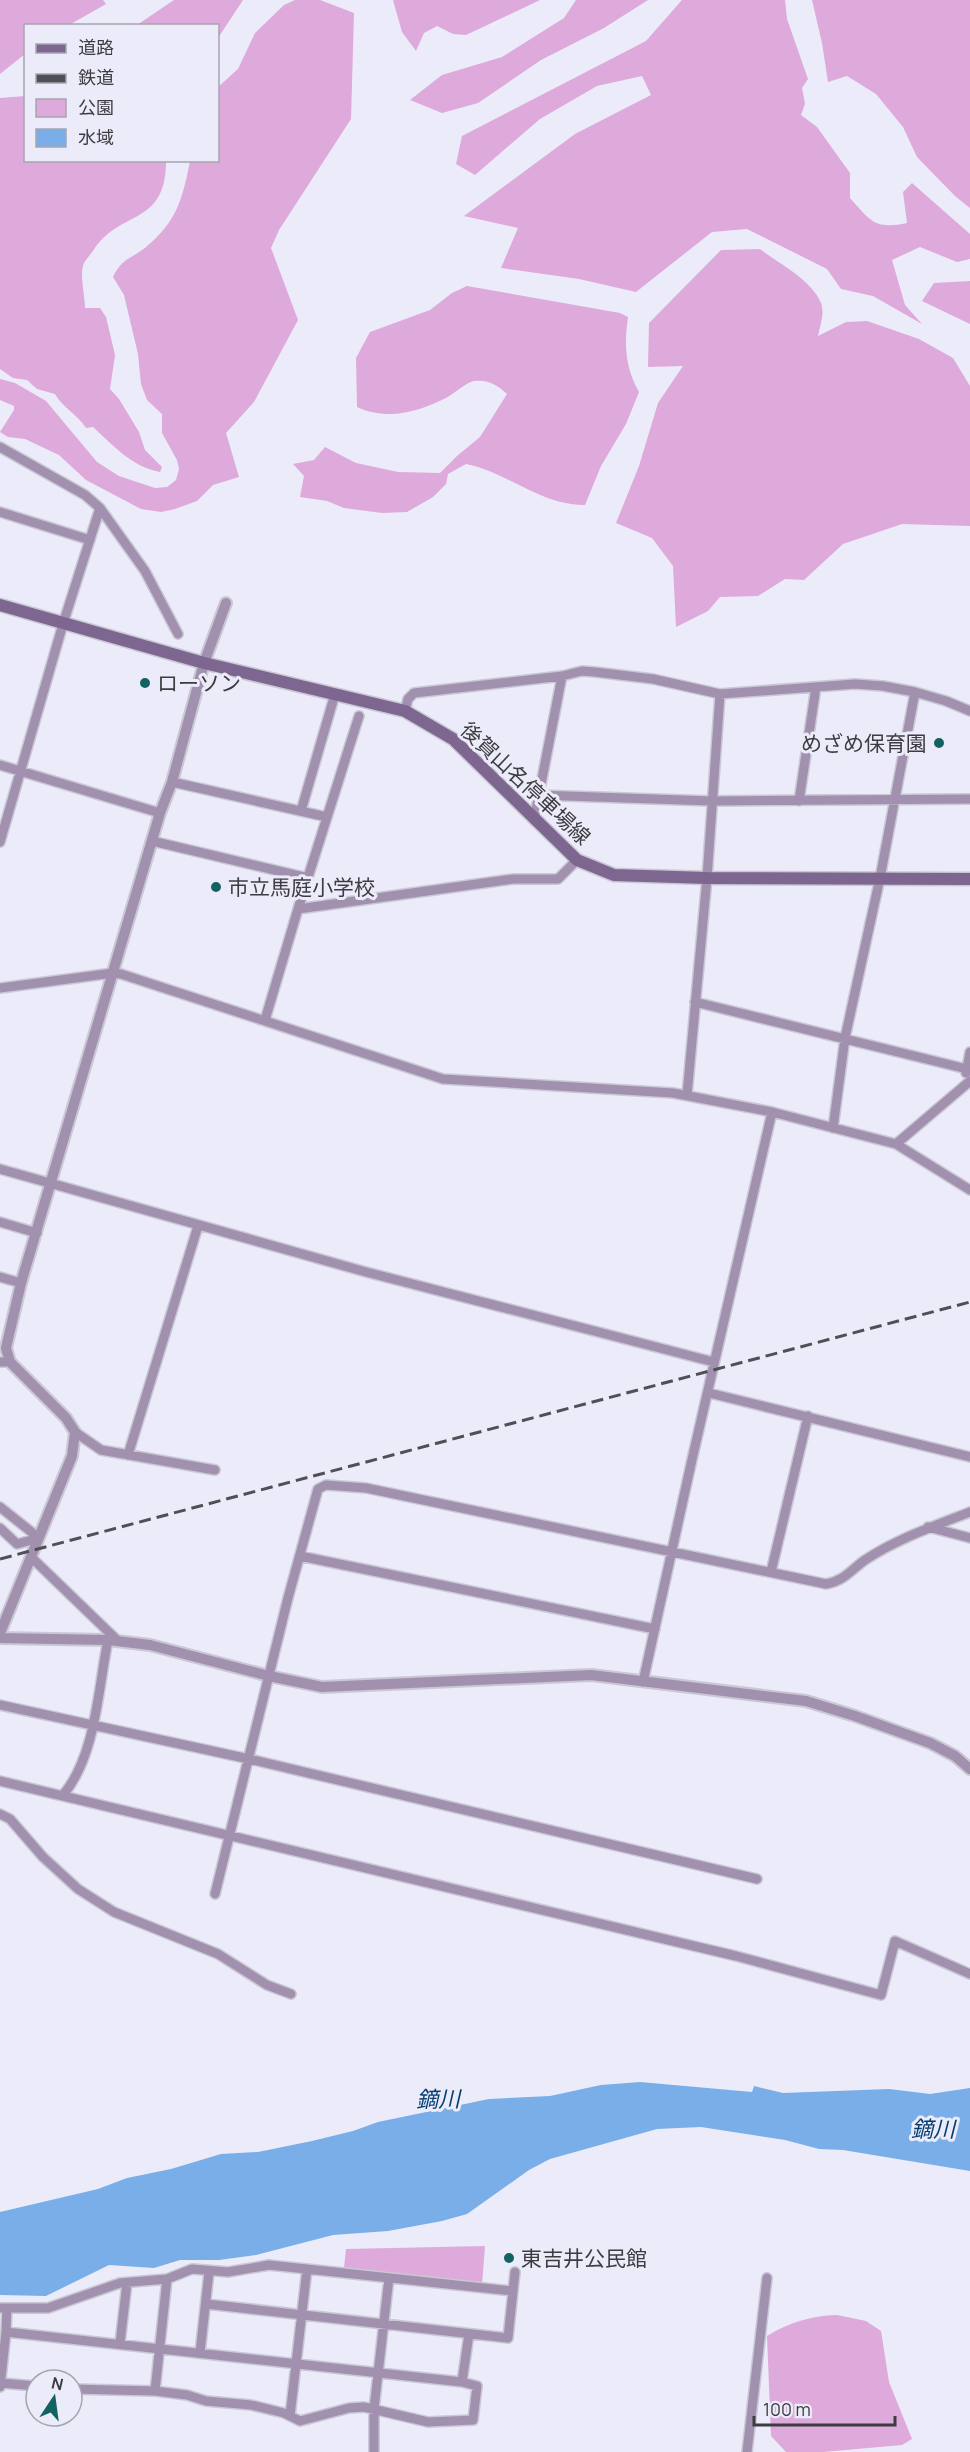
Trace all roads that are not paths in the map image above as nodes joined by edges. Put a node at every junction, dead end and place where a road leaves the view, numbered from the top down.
1 (0, 447) edge
2 (100, 508) junction
3 (0, 512) edge
4 (90, 540) junction
5 (226, 603) dead end
6 (0, 605) edge
7 (63, 624) junction
8 (178, 634) dead end
9 (204, 663) junction
10 (562, 676) junction
11 (816, 687) junction
12 (915, 692) junction
13 (335, 693) junction
14 (720, 694) junction
15 (405, 711) junction
16 (970, 711) edge
17 (359, 716) dead end
18 (0, 765) edge
19 (19, 772) junction
20 (171, 782) junction
21 (538, 795) junction
22 (895, 799) junction
23 (970, 800) edge
24 (711, 801) junction
25 (799, 801) junction
26 (301, 811) junction
27 (160, 813) junction
28 (327, 817) junction
29 (534, 820) junction
30 (152, 841) junction
31 (0, 842) edge
32 (577, 860) junction
33 (308, 878) junction
34 (707, 878) junction
35 (880, 878) junction
36 (970, 879) edge
37 (298, 909) junction
38 (113, 973) junction
39 (0, 988) edge
40 (695, 1002) junction
41 (265, 1020) junction
42 (845, 1038) junction
43 (970, 1052) edge
44 (966, 1069) junction
45 (966, 1084) edge
46 (687, 1095) junction
47 (772, 1112) junction
48 (833, 1128) junction
49 (896, 1144) junction
50 (0, 1170) edge
51 (52, 1184) junction
52 (970, 1190) edge
53 (0, 1222) edge
54 (198, 1226) junction
55 (37, 1233) junction
56 (0, 1277) edge
57 (21, 1283) junction
58 (5, 1362) edge
59 (714, 1362) junction
60 (709, 1393) junction
61 (808, 1416) junction
62 (75, 1432) junction
63 (128, 1455) junction
64 (970, 1457) edge
65 (215, 1470) dead end
66 (0, 1507) edge
67 (970, 1512) edge
68 (928, 1527) junction
69 (0, 1528) edge
70 (39, 1538) junction
71 (970, 1538) edge
72 (672, 1551) junction
73 (300, 1556) junction
74 (32, 1558) junction
75 (771, 1572) junction
76 (655, 1629) junction
77 (0, 1633) edge
78 (0, 1638) edge
79 (113, 1640) junction
80 (270, 1676) junction
81 (643, 1682) junction
82 (0, 1705) edge
83 (92, 1726) junction
84 (249, 1759) junction
85 (970, 1769) edge
86 (0, 1781) edge
87 (63, 1796) junction
88 (0, 1814) edge
89 (231, 1836) junction
90 (757, 1880) dead end
91 (215, 1894) dead end
92 (970, 1974) edge
93 (291, 1994) dead end
94 (308, 2269) junction
95 (209, 2272) junction
96 (515, 2272) dead end
97 (389, 2278) junction
98 (767, 2278) dead end
99 (167, 2279) junction
100 (127, 2283) junction
101 (513, 2291) junction
102 (206, 2304) junction
103 (3, 2308) edge
104 (302, 2315) junction
105 (383, 2324) junction
106 (6, 2332) junction
107 (469, 2334) junction
108 (120, 2343) junction
109 (159, 2348) junction
110 (200, 2353) junction
111 (297, 2364) junction
112 (378, 2373) junction
113 (462, 2382) junction
114 (1, 2385) edge
115 (24, 2386) edge
116 (84, 2389) edge
117 (155, 2391) junction
118 (374, 2409) junction
119 (290, 2416) junction
120 (374, 2452) edge
121 (747, 2452) edge

1 - 2 street
2 - 4 street
2 - 8 street
3 - 4 street
4 - 7 street
5 - 9 street
6 - 7 main road, 後賀山名停車場線
7 - 9 main road, 後賀山名停車場線
7 - 19 street
9 - 13 main road, 後賀山名停車場線
9 - 20 street
10 - 14 street
10 - 15 street
10 - 21 street
11 - 12 street
11 - 14 street
11 - 25 street
12 - 16 street
12 - 22 street
13 - 15 main road, 後賀山名停車場線
13 - 26 street
14 - 24 street
15 - 29 main road, 後賀山名停車場線
17 - 28 street
18 - 19 street
19 - 27 street
19 - 31 street
20 - 26 street
20 - 27 street
21 - 24 street
21 - 29 street
22 - 23 street
22 - 25 street
22 - 35 street
24 - 25 street
24 - 34 street
26 - 28 street
27 - 30 street
28 - 33 street
29 - 32 main road, 後賀山名停車場線
30 - 33 street
30 - 38 street
32 - 34 main road, 後賀山名停車場線
32 - 37 street
33 - 37 street
34 - 35 main road, 後賀山名停車場線
34 - 40 street
35 - 36 main road, 後賀山名停車場線
35 - 42 street
37 - 41 street
38 - 39 street
38 - 41 street
38 - 51 street
40 - 42 street
40 - 46 street
41 - 46 street
42 - 44 street
42 - 48 street
43 - 44 street
44 - 45 street
45 - 49 street
46 - 47 street
47 - 48 street
47 - 59 street
48 - 49 street
49 - 52 street
50 - 51 street
51 - 54 street
51 - 55 street
53 - 55 street
54 - 59 street
54 - 63 street
55 - 57 street
56 - 57 street
57 - 58 street
58 - 62 street
59 - 60 street
60 - 61 street
60 - 72 street
61 - 64 street
61 - 75 street
62 - 63 street
62 - 70 street
63 - 65 street
66 - 70 street
67 - 68 street
68 - 71 street
68 - 75 street
69 - 70 street
70 - 74 street
72 - 73 street
72 - 75 street
72 - 76 street
73 - 76 street
73 - 80 street
74 - 77 street
74 - 79 street
76 - 81 street
78 - 79 street
79 - 80 street
79 - 83 street
80 - 81 street
80 - 84 street
81 - 85 street
82 - 83 street
83 - 84 street
83 - 87 street
84 - 89 street
84 - 90 street
86 - 87 street
87 - 89 street
88 - 93 street
89 - 91 street
89 - 92 street
94 - 95 street
94 - 97 street
94 - 104 street
95 - 99 street
95 - 102 street
96 - 101 street
97 - 101 street
97 - 105 street
98 - 121 street
99 - 100 street
99 - 109 street
100 - 103 street
100 - 108 street
101 - 107 street
102 - 104 street
102 - 110 street
103 - 106 street
104 - 105 street
104 - 111 street
105 - 107 street
105 - 112 street
106 - 108 street
106 - 114 street
107 - 113 street
108 - 109 street
109 - 110 street
109 - 117 street
110 - 111 street
111 - 112 street
111 - 119 street
112 - 113 street
112 - 118 street
113 - 118 street
114 - 115 street
116 - 117 street
117 - 119 street
118 - 119 street
118 - 120 street

